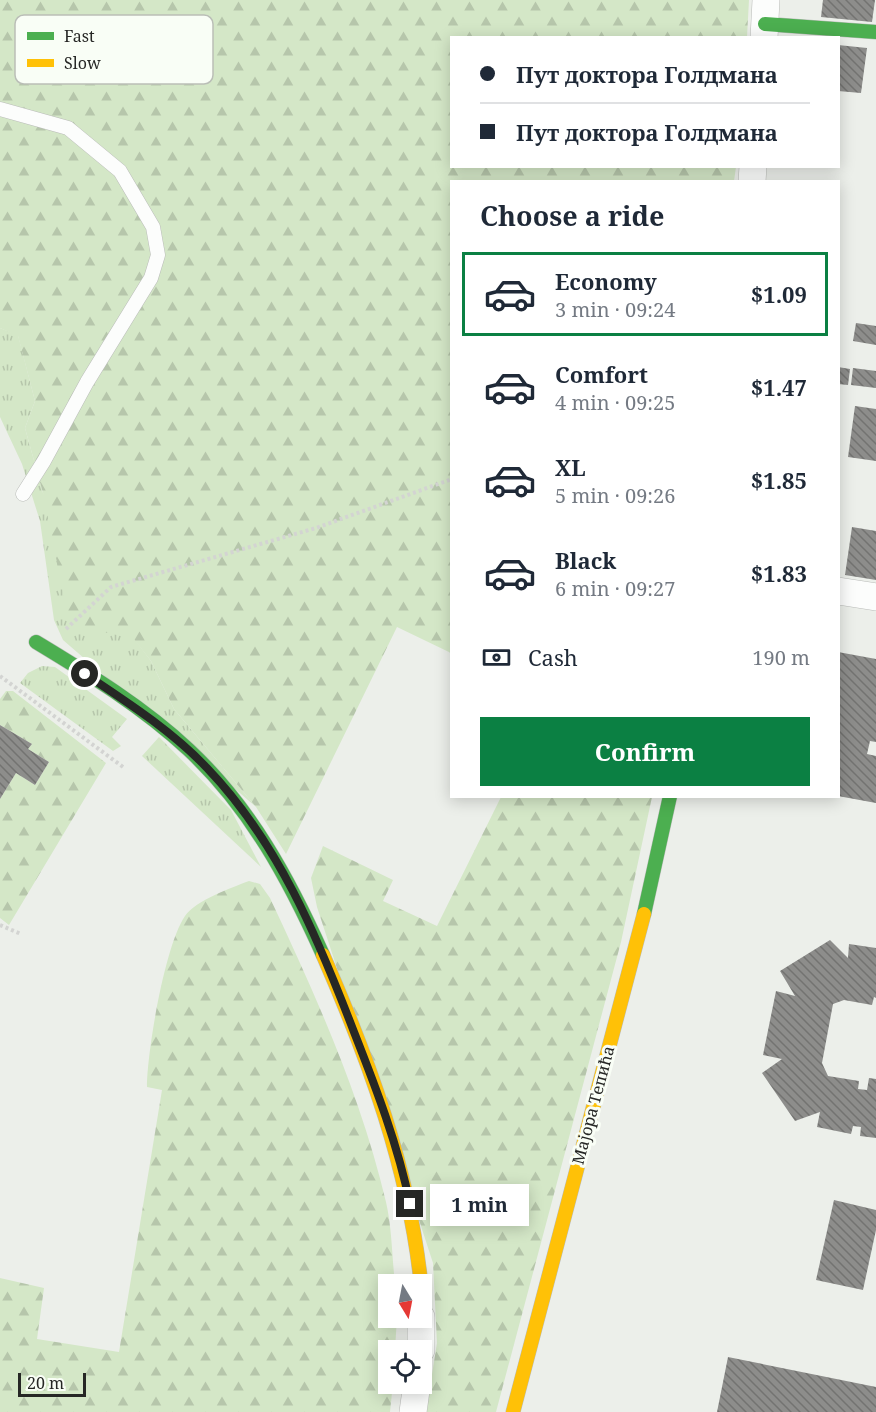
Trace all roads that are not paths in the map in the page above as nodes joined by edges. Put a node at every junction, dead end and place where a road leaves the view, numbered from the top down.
1 (765, 20) edge
2 (876, 32) edge
3 (0, 108) edge
4 (23, 494) dead end
5 (840, 591) edge
6 (876, 597) edge
7 (41, 645) road end
8 (670, 798) edge
9 (420, 1274) edge
10 (415, 1394) edge
11 (413, 1412) edge
12 (513, 1412) edge

1 - 2 street
3 - 4 lane
5 - 6 street
7 - 9 street
8 - 12 street, Мајора Тепића
10 - 11 street

